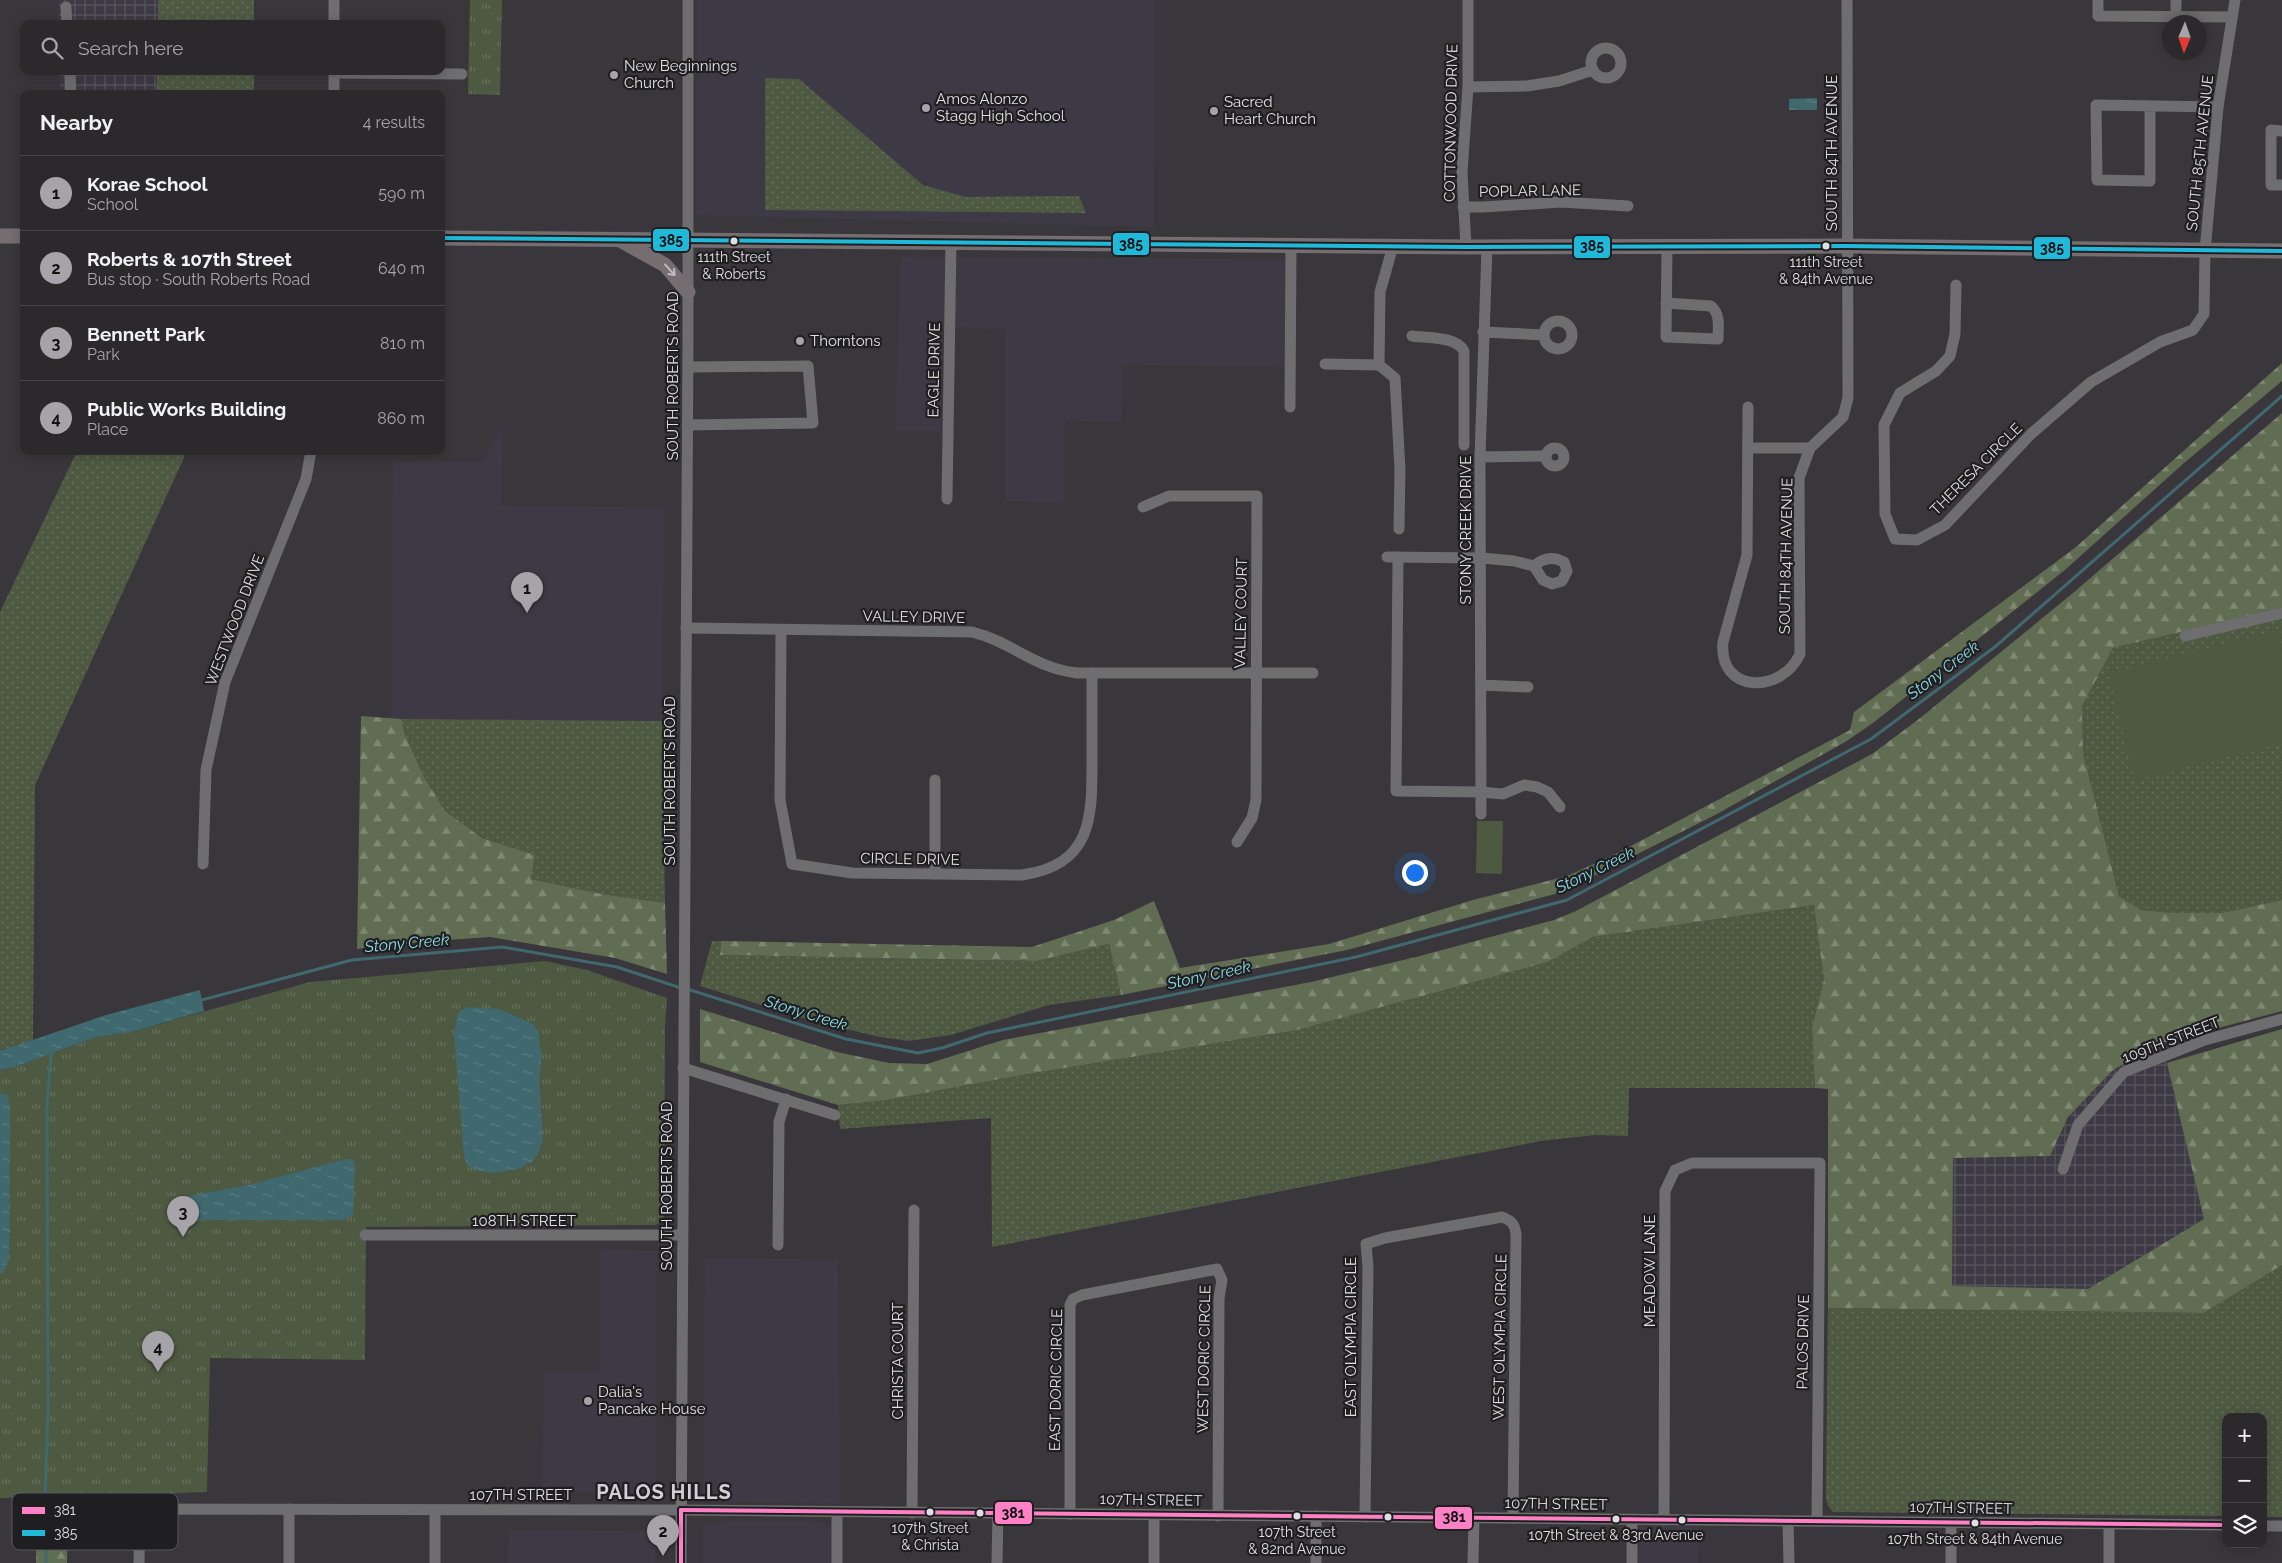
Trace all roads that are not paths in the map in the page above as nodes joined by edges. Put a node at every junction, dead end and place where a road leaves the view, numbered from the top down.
1 (334, 0) edge
2 (688, 0) edge
3 (1468, 0) edge
4 (1847, 0) edge
5 (2098, 0) edge
6 (2176, 0) edge
7 (2235, 0) edge
8 (66, 7) dead end
9 (2176, 15) edge
10 (2162, 17) edge
11 (2207, 17) edge
12 (2232, 17) junction
13 (67, 20) edge
14 (334, 20) edge
15 (1593, 70) dead end
16 (445, 74) edge
17 (462, 74) dead end
18 (70, 75) edge
19 (334, 75) edge
20 (1468, 87) junction
21 (70, 90) edge
22 (334, 90) edge
23 (2150, 106) junction
24 (2218, 107) junction
25 (2282, 130) edge
26 (2282, 185) edge
27 (1628, 206) dead end
28 (1463, 207) junction
29 (0, 236) edge
30 (20, 236) edge
31 (445, 238) edge
32 (616, 238) junction
33 (688, 239) junction
34 (951, 241) junction
35 (1291, 245) junction
36 (1393, 246) junction
37 (1667, 246) junction
38 (1846, 246) junction
39 (1466, 247) junction
40 (1487, 247) junction
41 (2205, 251) junction
42 (2282, 251) edge
43 (1956, 286) dead end
44 (688, 292) junction
45 (1666, 303) junction
46 (1483, 332) junction
47 (1544, 335) dead end
48 (1412, 336) dead end
49 (1325, 364) dead end
50 (1379, 365) junction
51 (688, 367) junction
52 (1464, 396) junction
53 (1482, 397) junction
54 (1290, 407) dead end
55 (1748, 407) dead end
56 (687, 425) junction
57 (1464, 444) dead end
58 (1748, 448) junction
59 (1810, 448) junction
60 (310, 455) edge
61 (1546, 456) dead end
62 (1480, 457) junction
63 (948, 499) dead end
64 (1143, 507) dead end
65 (1399, 529) dead end
66 (1482, 558) junction
67 (1534, 566) dead end
68 (2282, 613) edge
69 (686, 628) junction
70 (781, 630) junction
71 (2185, 636) dead end
72 (1092, 673) junction
73 (1256, 673) junction
74 (1313, 673) dead end
75 (1481, 685) junction
76 (1528, 688) dead end
77 (935, 780) dead end
78 (1481, 792) junction
79 (1560, 807) dead end
80 (1481, 814) dead end
81 (1237, 842) dead end
82 (203, 864) dead end
83 (935, 874) junction
84 (2282, 1020) edge
85 (683, 1068) junction
86 (786, 1099) junction
87 (835, 1114) dead end
88 (1820, 1163) joint
89 (2063, 1169) dead end
90 (914, 1210) dead end
91 (1450, 1225) joint
92 (366, 1235) dead end
93 (682, 1236) junction
94 (778, 1245) dead end
95 (1154, 1281) joint
96 (178, 1509) edge
97 (290, 1509) junction
98 (435, 1510) junction
99 (681, 1510) junction
100 (837, 1512) junction
101 (912, 1512) junction
102 (998, 1513) junction
103 (1070, 1514) junction
104 (1154, 1515) junction
105 (1218, 1516) junction
106 (1316, 1516) junction
107 (1365, 1517) junction
108 (1474, 1518) junction
109 (1513, 1518) junction
110 (1632, 1520) junction
111 (1664, 1520) junction
112 (1788, 1521) junction
113 (1817, 1521) junction
114 (1951, 1522) junction
115 (2110, 1524) junction
116 (2222, 1525) edge
117 (2267, 1526) edge
118 (2282, 1526) edge
119 (139, 1550) edge
120 (139, 1563) edge
121 (289, 1563) edge
122 (435, 1563) edge
123 (680, 1563) edge
124 (837, 1563) edge
125 (997, 1563) edge
126 (1154, 1563) edge
127 (1316, 1563) edge
128 (1473, 1563) edge
129 (1632, 1563) edge
130 (1789, 1563) edge
131 (1951, 1563) edge
132 (2109, 1563) edge

1 - 14 street
2 - 33 street, SOUTH ROBERTS ROAD
3 - 20 street, COTTONWOOD DRIVE
4 - 38 street, SOUTH 84TH AVENUE
5 - 10 street
6 - 9 street
7 - 12 street, SOUTH 85TH AVENUE
8 - 13 street
11 - 12 street
12 - 24 street, SOUTH 85TH AVENUE
15 - 20 street
16 - 17 street
18 - 21 street
19 - 22 street
20 - 28 street, COTTONWOOD DRIVE
23 - 23 street
23 - 24 street
24 - 41 street, SOUTH 85TH AVENUE
25 - 26 street
27 - 28 street, POPLAR LANE
28 - 39 street, COTTONWOOD DRIVE
29 - 30 main road
31 - 32 main road
32 - 33 main road
32 -> 44 main road
33 - 34 main road
33 - 44 street, SOUTH ROBERTS ROAD
34 - 35 main road
34 - 63 street, EAGLE DRIVE
35 - 36 main road
35 - 54 street
36 - 39 main road
36 - 50 street
37 - 38 main road
37 - 40 main road
37 - 45 street
38 - 41 main road
38 - 59 street, SOUTH 84TH AVENUE
39 - 40 main road
40 - 46 street, STONY CREEK DRIVE
41 - 42 main road
41 - 43 street, THERESA CIRCLE
44 - 51 street, SOUTH ROBERTS ROAD
45 - 45 street
46 - 47 street
46 - 53 street, STONY CREEK DRIVE
48 - 52 street
49 - 50 street
50 - 65 street
51 - 56 street, SOUTH ROBERTS ROAD
51 - 56 street
52 - 53 street
52 - 57 street
53 - 62 street, STONY CREEK DRIVE
55 - 58 street, SOUTH 84TH AVENUE
56 - 69 street, SOUTH ROBERTS ROAD
58 - 59 street
58 - 59 street, SOUTH 84TH AVENUE
60 - 82 street, WESTWOOD DRIVE
61 - 62 street
62 - 66 street, STONY CREEK DRIVE
64 - 73 street, VALLEY COURT
66 - 67 street
66 - 75 street, STONY CREEK DRIVE
66 - 78 street
68 - 71 street
69 - 70 street, VALLEY DRIVE
69 - 85 street, SOUTH ROBERTS ROAD
70 - 72 street, VALLEY DRIVE
70 - 83 street, CIRCLE DRIVE
72 - 73 street, VALLEY DRIVE
72 - 83 street, CIRCLE DRIVE
73 - 74 street, VALLEY DRIVE
73 - 81 street, VALLEY COURT
75 - 76 street
75 - 78 street, STONY CREEK DRIVE
77 - 83 street
78 - 79 street
78 - 80 street, STONY CREEK DRIVE
84 - 89 street, 109TH STREET
85 - 86 street
85 - 93 street, SOUTH ROBERTS ROAD
86 - 87 street
86 - 94 street
88 - 111 street, MEADOW LANE
88 - 113 street, PALOS DRIVE
90 - 101 street, CHRISTA COURT
91 - 107 street, EAST OLYMPIA CIRCLE
91 - 109 street, WEST OLYMPIA CIRCLE
92 - 93 street, 108TH STREET
93 - 99 street, SOUTH ROBERTS ROAD
95 - 103 street, EAST DORIC CIRCLE
95 - 105 street, WEST DORIC CIRCLE
96 - 97 street, 107TH STREET
97 - 98 street, 107TH STREET
97 - 121 street
98 - 99 street, 107TH STREET
98 - 122 street
99 - 100 street, 107TH STREET
99 - 123 street, SOUTH ROBERTS ROAD
100 - 101 street, 107TH STREET
100 - 124 street
101 - 102 street, 107TH STREET
102 - 103 street, 107TH STREET
102 - 125 street
103 - 104 street, 107TH STREET
104 - 105 street, 107TH STREET
104 - 126 street
105 - 106 street, 107TH STREET
106 - 107 street, 107TH STREET
106 - 127 street
107 - 108 street, 107TH STREET
108 - 109 street, 107TH STREET
108 - 128 street
109 - 110 street, 107TH STREET
110 - 111 street, 107TH STREET
110 - 129 street
111 - 112 street, 107TH STREET
112 - 113 street, 107TH STREET
112 - 130 street
113 - 114 street, 107TH STREET
114 - 115 street, 107TH STREET
114 - 131 street
115 - 116 street, 107TH STREET
115 - 132 street
117 - 118 street
119 - 120 street

